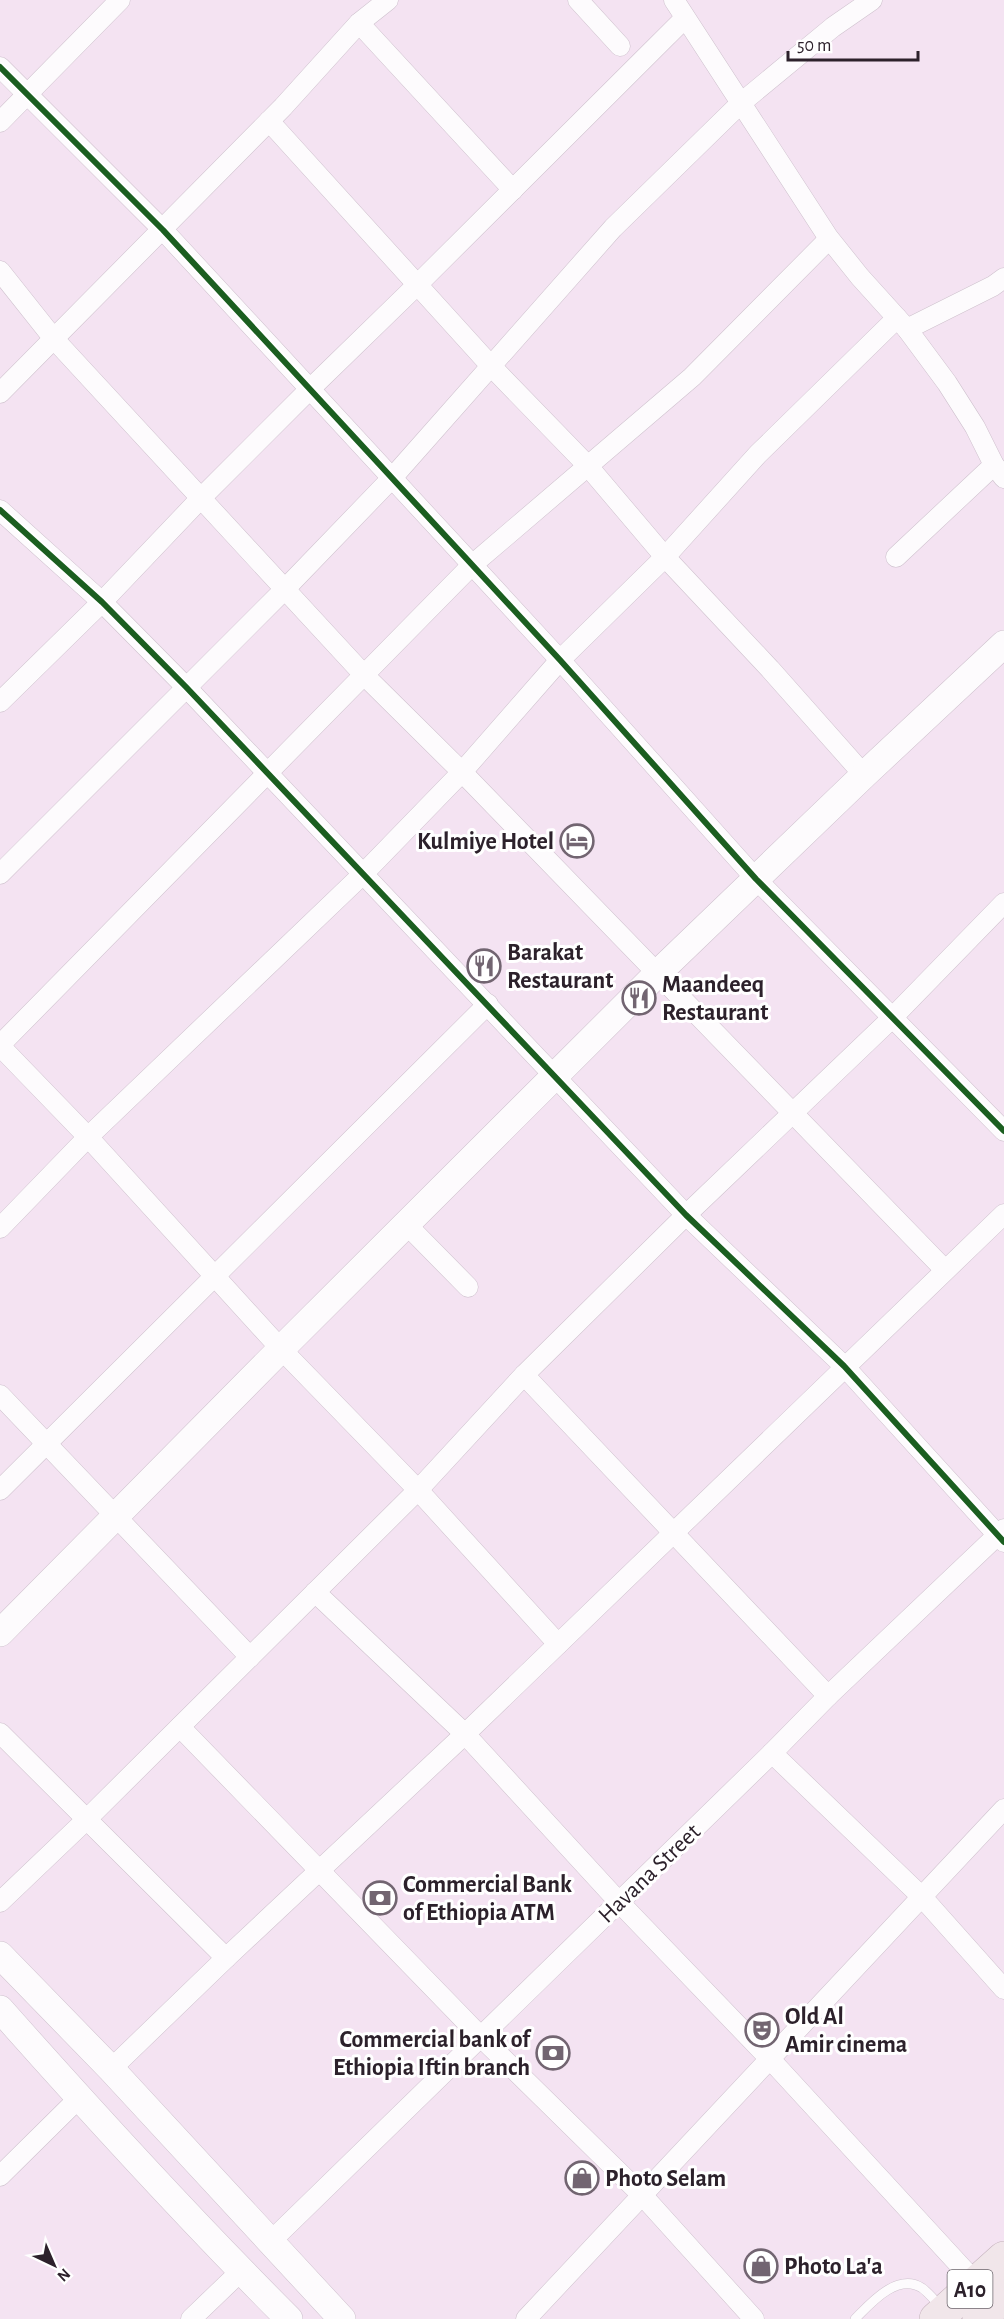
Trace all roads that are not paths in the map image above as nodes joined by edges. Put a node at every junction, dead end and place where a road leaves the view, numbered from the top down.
1 (120, 0) edge
2 (388, 0) edge
3 (578, 0) edge
4 (674, 0) edge
5 (872, 0) edge
6 (685, 18) junction
7 (359, 23) junction
8 (620, 46) dead end
9 (0, 67) edge
10 (27, 94) junction
11 (741, 103) junction
12 (0, 122) edge
13 (269, 122) junction
14 (513, 190) junction
15 (163, 230) junction
16 (830, 240) junction
17 (0, 271) edge
18 (417, 285) junction
19 (1000, 287) edge
20 (902, 324) junction
21 (54, 339) junction
22 (490, 366) junction
23 (309, 389) junction
24 (0, 393) edge
25 (586, 465) junction
26 (999, 472) edge
27 (392, 478) junction
28 (201, 498) junction
29 (0, 510) edge
30 (665, 557) junction
31 (896, 557) dead end
32 (472, 565) junction
33 (284, 590) junction
34 (102, 602) junction
35 (1004, 644) edge
36 (560, 660) junction
37 (365, 676) junction
38 (186, 687) junction
39 (0, 702) edge
40 (268, 772) junction
41 (462, 772) junction
42 (864, 775) junction
43 (364, 873) junction
44 (0, 874) edge
45 (756, 879) junction
46 (1004, 903) edge
47 (658, 973) junction
48 (488, 1004) junction
49 (891, 1018) junction
50 (0, 1046) edge
51 (555, 1077) junction
52 (793, 1112) junction
53 (1004, 1131) edge
54 (88, 1137) junction
55 (1004, 1214) edge
56 (686, 1215) junction
57 (406, 1224) junction
58 (0, 1228) edge
59 (945, 1270) junction
60 (214, 1276) junction
61 (468, 1287) dead end
62 (281, 1349) junction
63 (844, 1366) junction
64 (525, 1375) junction
65 (0, 1395) edge
66 (46, 1444) junction
67 (0, 1490) edge
68 (418, 1490) junction
69 (116, 1517) junction
70 (672, 1533) junction
71 (1002, 1536) edge
72 (315, 1592) junction
73 (0, 1633) edge
74 (558, 1644) junction
75 (250, 1657) junction
76 (828, 1696) junction
77 (180, 1726) junction
78 (0, 1733) edge
79 (465, 1734) junction
80 (772, 1754) junction
81 (1004, 1809) edge
82 (86, 1820) junction
83 (319, 1870) junction
84 (922, 1897) junction
85 (0, 1902) edge
86 (619, 1902) junction
87 (0, 1955) edge
88 (226, 1958) junction
89 (1004, 1989) edge
90 (0, 2009) edge
91 (480, 2036) junction
92 (770, 2059) junction
93 (111, 2069) junction
94 (79, 2098) junction
95 (0, 2176) edge
96 (643, 2196) junction
97 (269, 2243) junction
98 (1004, 2258) edge
99 (241, 2271) junction
100 (992, 2301) edge
101 (941, 2315) edge
102 (191, 2319) edge
103 (290, 2319) edge
104 (342, 2319) edge
105 (526, 2319) edge
106 (754, 2319) edge
107 (855, 2319) edge

1 - 10 street
2 - 7 street
3 - 8 street
4 - 6 street
5 - 11 street
6 - 11 street
6 - 14 street
7 - 13 street
7 - 14 street
9 - 10 street
10 - 12 street
10 - 15 street
11 - 16 street
11 - 22 street
13 - 15 street
13 - 18 street
14 - 18 street
15 - 21 street
15 - 23 street
16 - 20 street
16 - 25 street
17 - 21 street
18 - 22 street
18 - 23 street
19 - 20 street
20 - 26 street
20 - 30 street
21 - 24 street
21 - 28 street
22 - 25 street
22 - 27 street
23 - 27 street
23 - 28 street
25 - 30 street
25 - 32 street
26 - 31 street
27 - 32 street
27 - 33 street
28 - 33 street
28 - 34 street
29 - 34 street
30 - 36 street
30 - 42 street
32 - 36 street
32 - 37 street
33 - 37 street
33 - 38 street
34 - 38 street
34 - 39 street
35 - 42 street
36 - 41 street
36 - 45 street
37 - 40 street
37 - 41 street
38 - 40 street
38 - 44 street
40 - 43 street
40 - 50 street
41 - 43 street
41 - 47 street
42 - 45 street
43 - 48 street
43 - 54 street
45 - 47 street
45 - 49 street
46 - 49 street
47 - 51 street
47 - 52 street
48 - 51 street
48 - 60 street
49 - 52 street
49 - 53 street
50 - 54 street
51 - 56 street
51 - 57 street
52 - 56 street
52 - 59 street
54 - 58 street
54 - 60 street
55 - 59 street
56 - 63 street
56 - 64 street
57 - 61 street
57 - 62 street
59 - 63 street
60 - 62 street
60 - 66 street
62 - 68 street
62 - 69 street
63 - 70 street
63 - 71 street
64 - 68 street
64 - 70 street
65 - 66 street
66 - 67 street
66 - 69 street
68 - 72 street
68 - 74 street
69 - 73 street
69 - 75 street
70 - 74 street
70 - 76 street
71 - 76 street, Havana Street
72 - 75 street
72 - 79 street
74 - 79 street
75 - 77 street
76 - 80 street, Havana Street
77 - 82 street
77 - 83 street
78 - 82 street
79 - 83 street
79 - 86 street
80 - 84 street
80 - 86 street, Havana Street
81 - 84 street
82 - 85 street
82 - 88 street
83 - 88 street
83 - 91 street
84 - 89 street
84 - 92 street
86 - 91 street, Havana Street
86 - 92 street
87 - 93 street
88 - 93 street
90 - 94 street
91 - 96 street
91 - 97 street, Havana Street
92 - 96 street
92 - 100 street
93 - 97 street
94 - 95 street
94 - 99 street
96 - 105 street
96 - 106 street
97 - 104 street
98 - 100 highway, A10
99 - 102 street
99 - 103 street
100 - 101 highway, A10
101 - 107 lane

